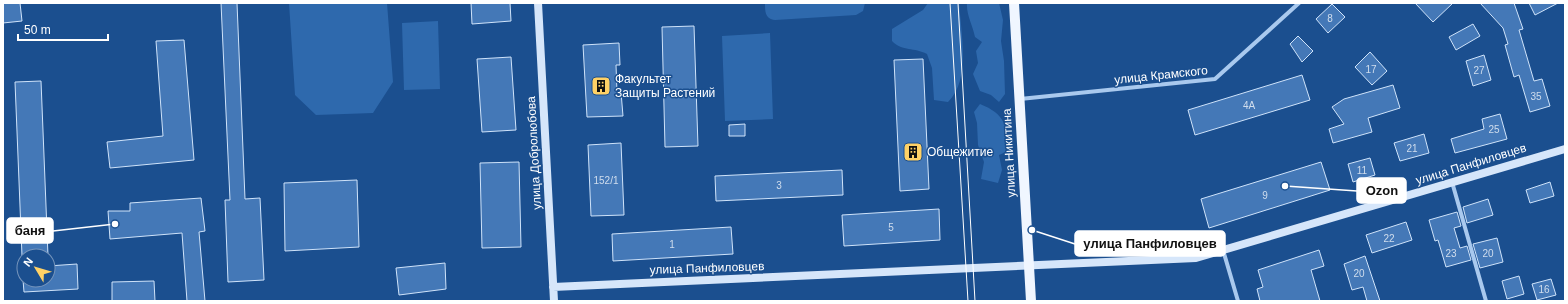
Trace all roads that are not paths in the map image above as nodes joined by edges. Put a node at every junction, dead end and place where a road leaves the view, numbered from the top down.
1 (538, 3) edge
2 (1014, 3) edge
3 (1299, 3) edge
4 (1019, 99) junction
5 (1565, 149) edge
6 (1452, 182) junction
7 (1223, 250) junction
8 (1029, 265) junction
9 (553, 287) junction
10 (554, 301) edge
11 (1031, 301) edge
12 (1238, 301) edge
13 (1486, 301) edge

1 - 9 street, улица Добролюбова
2 - 4 main road, улица Никитина
3 - 4 street, улица Крамского
4 - 8 main road, улица Никитина
5 - 6 street, улица Панфиловцев
6 - 7 street, улица Панфиловцев
6 - 13 street
7 - 8 street, улица Панфиловцев
7 - 12 street
8 - 9 street, улица Панфиловцев
8 - 11 main road, улица Никитина
9 - 10 street, улица Добролюбова

